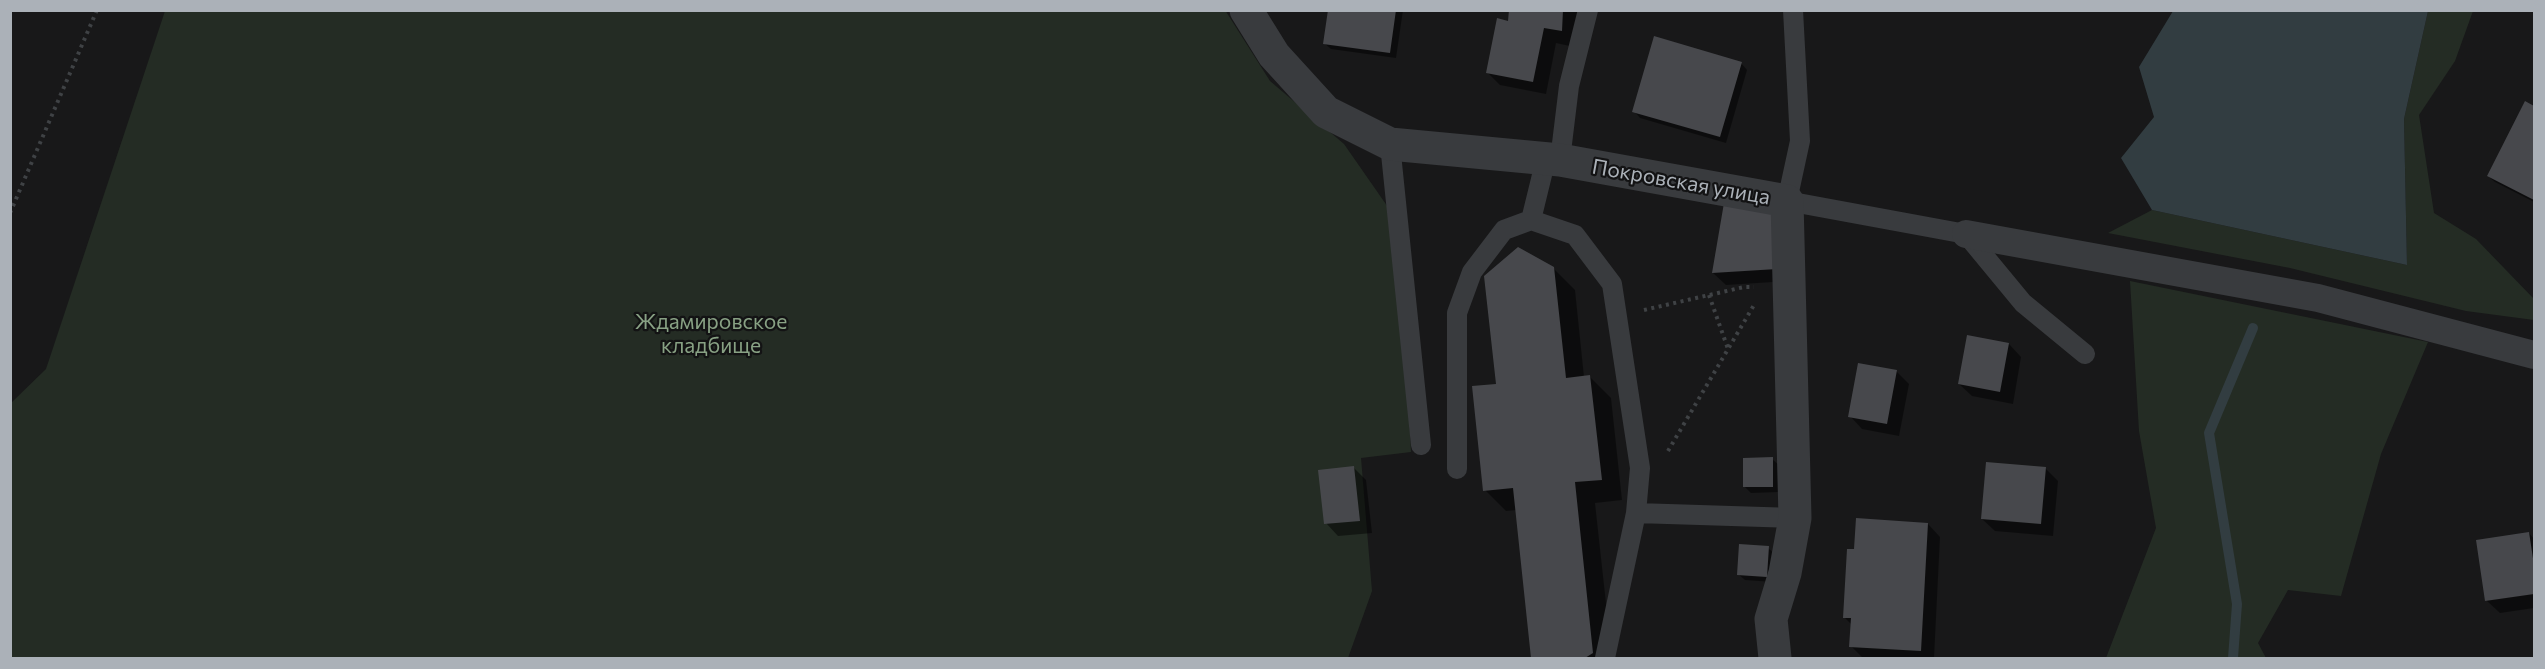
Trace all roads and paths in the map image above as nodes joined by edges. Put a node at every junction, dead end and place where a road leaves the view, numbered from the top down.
1 (97, 10) edge
2 (1246, 10) edge
3 (1588, 10) edge
4 (1793, 10) edge
5 (1390, 144) junction
6 (1550, 160) junction
7 (1787, 201) junction
8 (10, 213) edge
9 (1531, 220) junction
10 (1966, 234) junction
11 (1758, 287) dead end
12 (1709, 295) junction
13 (1757, 299) dead end
14 (1617, 317) junction
15 (1728, 350) junction
16 (2085, 354) dead end
17 (2535, 355) edge
18 (1421, 445) dead end
19 (1640, 468) junction
20 (1457, 469) dead end
21 (1636, 513) junction
22 (1794, 518) junction
23 (1605, 658) edge
24 (1775, 658) edge

1 - 8 path
2 - 5 street, Покровская улица
3 - 6 lane
4 - 7 lane
5 - 6 street, Покровская улица
5 - 18 lane
6 - 7 street, Покровская улица
6 - 9 lane
7 - 10 lane
7 - 22 street, Покровская улица
9 - 14 lane
9 - 20 lane
10 - 16 lane
10 - 17 street
11 - 12 path
12 - 14 path
12 - 15 path
13 - 15 path
14 - 19 lane
15 - 19 path
19 - 21 lane
21 - 22 lane
21 - 23 lane
22 - 24 street, Покровская улица

